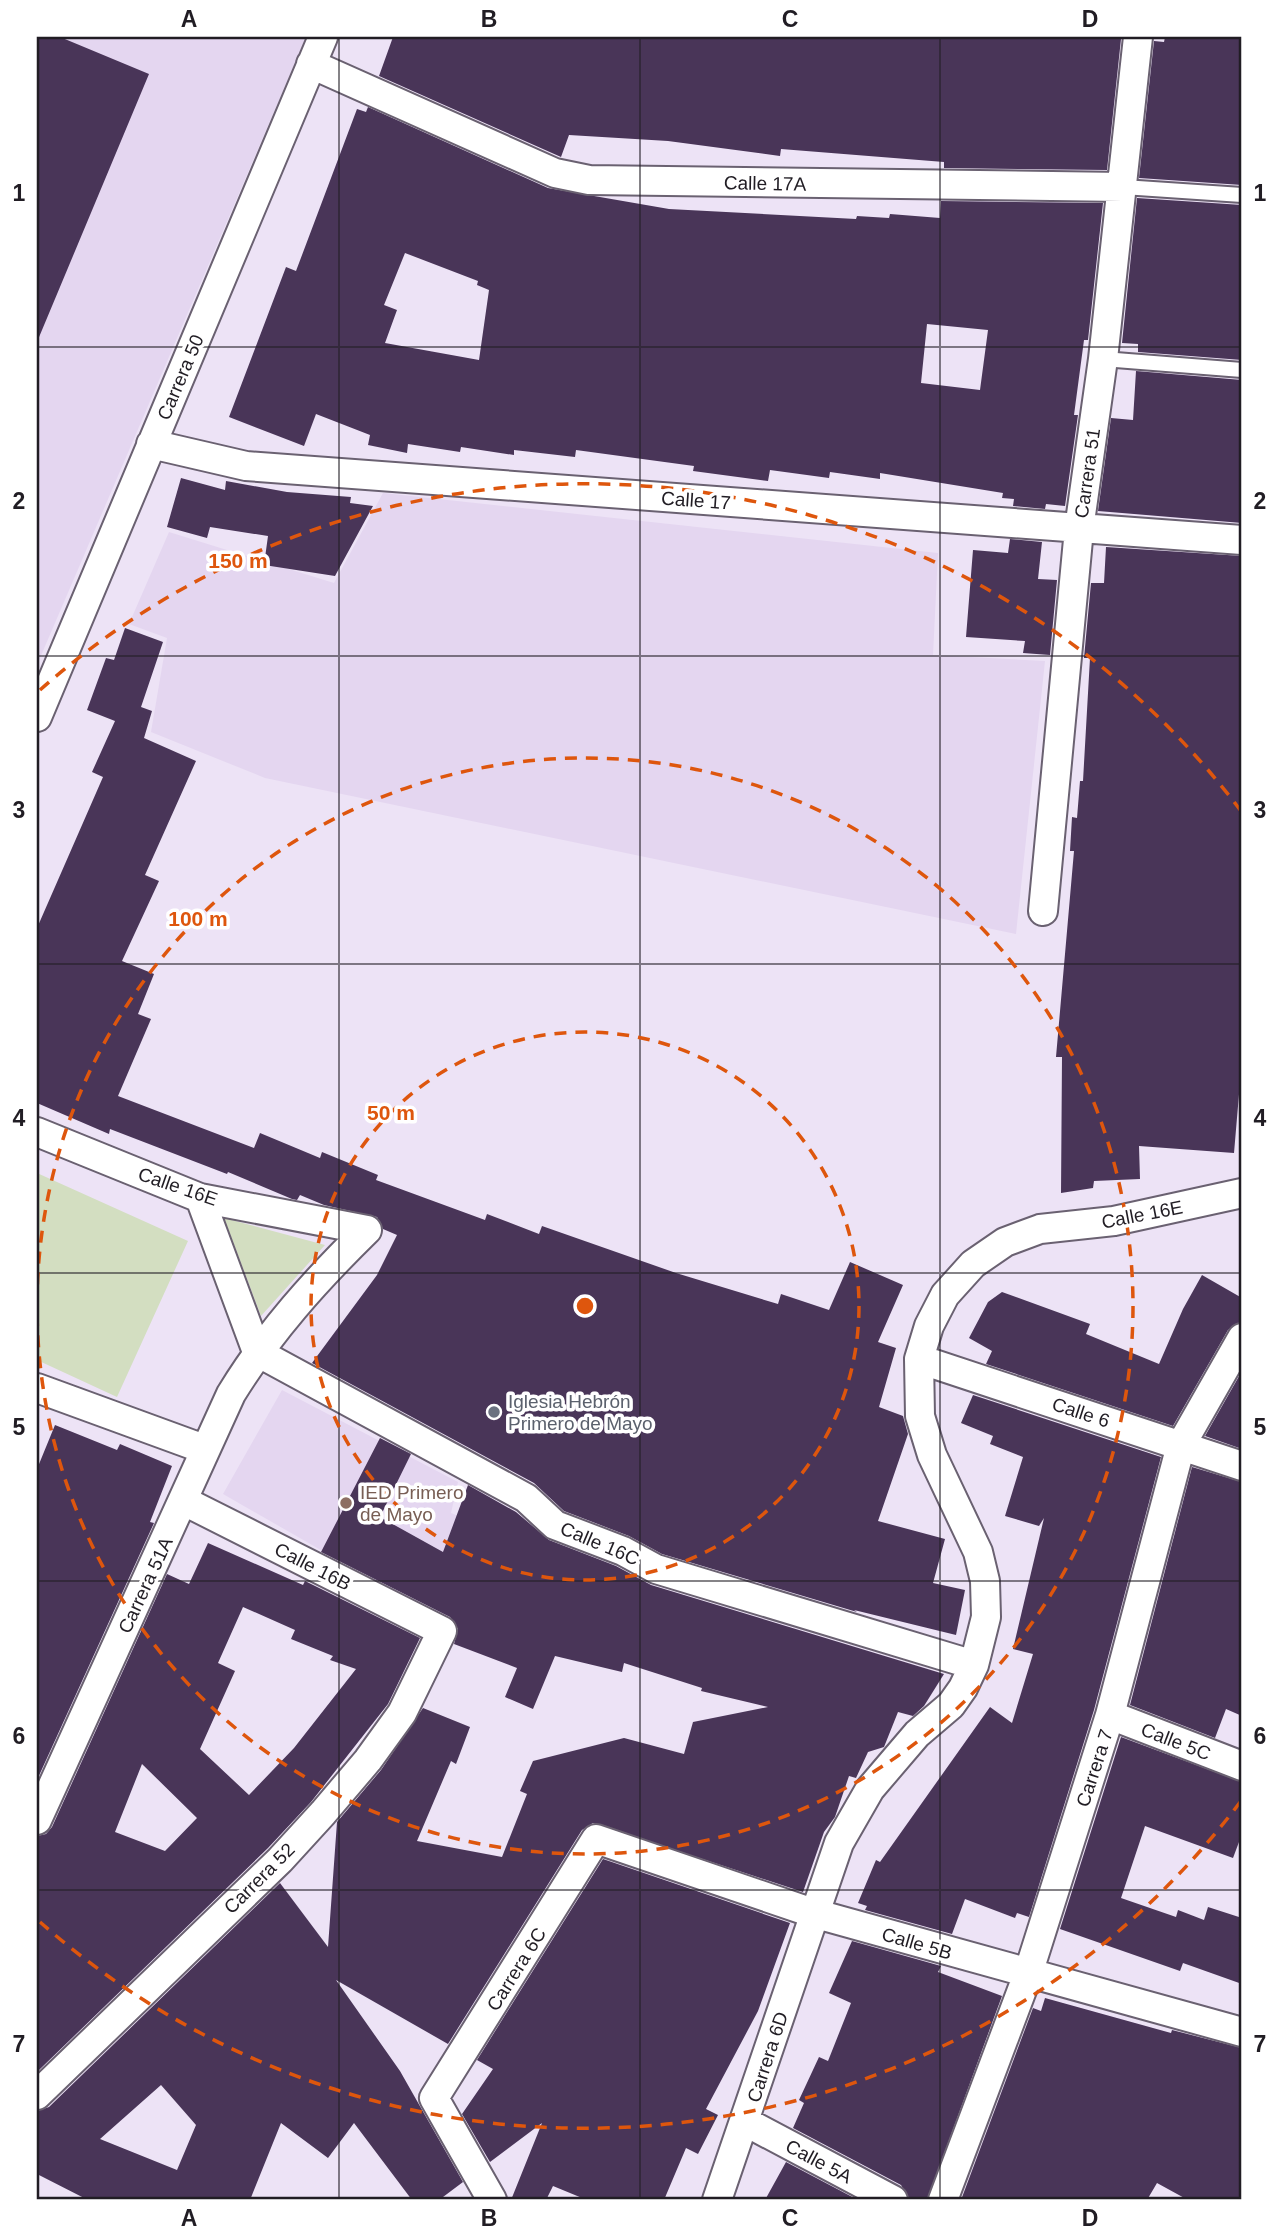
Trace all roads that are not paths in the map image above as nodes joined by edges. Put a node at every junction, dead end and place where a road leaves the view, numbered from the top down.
1 (323, 37) edge
2 (1138, 37) edge
3 (312, 64) junction
4 (1124, 187) junction
5 (1242, 195) edge
6 (1103, 359) junction
7 (1242, 370) edge
8 (151, 444) junction
9 (1079, 529) junction
10 (1242, 540) edge
11 (37, 717) edge
12 (1043, 911) dead end
13 (37, 1132) edge
14 (1242, 1193) edge
15 (200, 1198) junction
16 (367, 1230) joint
17 (1242, 1338) edge
18 (257, 1352) junction
19 (919, 1359) junction
20 (38, 1391) edge
21 (1181, 1445) junction
22 (204, 1449) junction
23 (1242, 1466) edge
24 (184, 1501) junction
25 (442, 1631) joint
26 (974, 1665) junction
27 (1110, 1716) junction
28 (1242, 1766) edge
29 (37, 1820) edge
30 (596, 1839) joint
31 (813, 1913) junction
32 (1028, 1974) junction
33 (1242, 2032) edge
34 (37, 2095) edge
35 (746, 2122) junction
36 (492, 2200) edge
37 (717, 2200) edge
38 (893, 2200) edge
39 (943, 2200) edge

1 - 3 street, Carrera 50
2 - 4 street, Carrera 51
3 - 4 street, Calle 17A
3 - 8 street, Carrera 50
4 - 5 lane, Calle 17A
4 - 6 street, Carrera 51
6 - 7 lane
6 - 9 street, Carrera 51
8 - 9 street, Calle 17
8 - 11 street, Carrera 50
9 - 10 street, Calle 17
9 - 12 street, Carrera 51
13 - 15 street, Calle 16E
14 - 19 street, Calle 16E
15 - 16 street, Calle 16E
15 - 18 street
16 - 18 street, Carrera 51A
17 - 21 street, Carrera 7
18 - 22 street, Carrera 51A
18 - 26 street, Calle 16C
19 - 21 street, Calle 6
19 - 26 street, Carrera 6D
20 - 22 street
21 - 23 street, Calle 6
21 - 27 street, Carrera 7
22 - 24 street, Carrera 51A
24 - 25 street, Calle 16B
24 - 29 street, Carrera 51A
25 - 34 street, Carrera 52
26 - 31 street, Carrera 6D
27 - 28 street, Calle 5C
27 - 32 street, Carrera 7
30 - 31 street, Calle 5B
30 - 36 street, Carrera 6C
31 - 32 street, Calle 5B
31 - 35 street, Carrera 6D
32 - 33 street, Calle 5B
32 - 39 street, Carrera 7
35 - 37 street, Carrera 6D
35 - 38 street, Calle 5A

